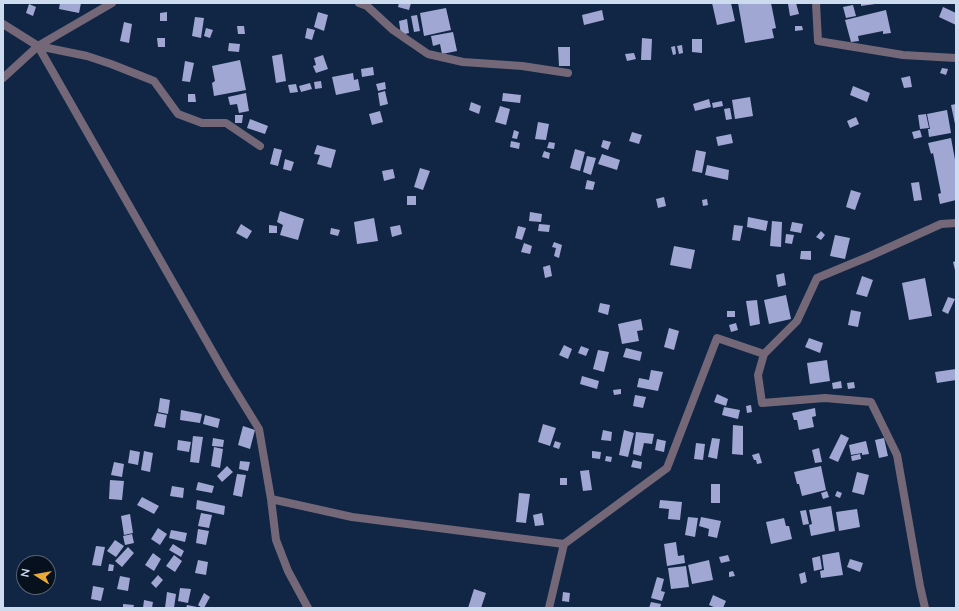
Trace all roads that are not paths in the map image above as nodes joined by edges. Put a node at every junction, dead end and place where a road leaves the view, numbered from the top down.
1 (112, 3) edge
2 (359, 3) edge
3 (816, 3) edge
4 (3, 24) edge
5 (38, 46) junction
6 (956, 58) edge
7 (568, 73) dead end
8 (3, 78) edge
9 (260, 146) dead end
10 (956, 223) edge
11 (764, 354) junction
12 (271, 499) junction
13 (564, 544) junction
14 (308, 608) edge
15 (549, 608) edge
16 (925, 608) edge

1 - 5 street
2 - 7 street
3 - 6 street
4 - 5 street
5 - 8 street
5 - 9 street
5 - 12 street
10 - 11 street
11 - 13 street
11 - 16 street
12 - 13 street
12 - 14 street
13 - 15 street

